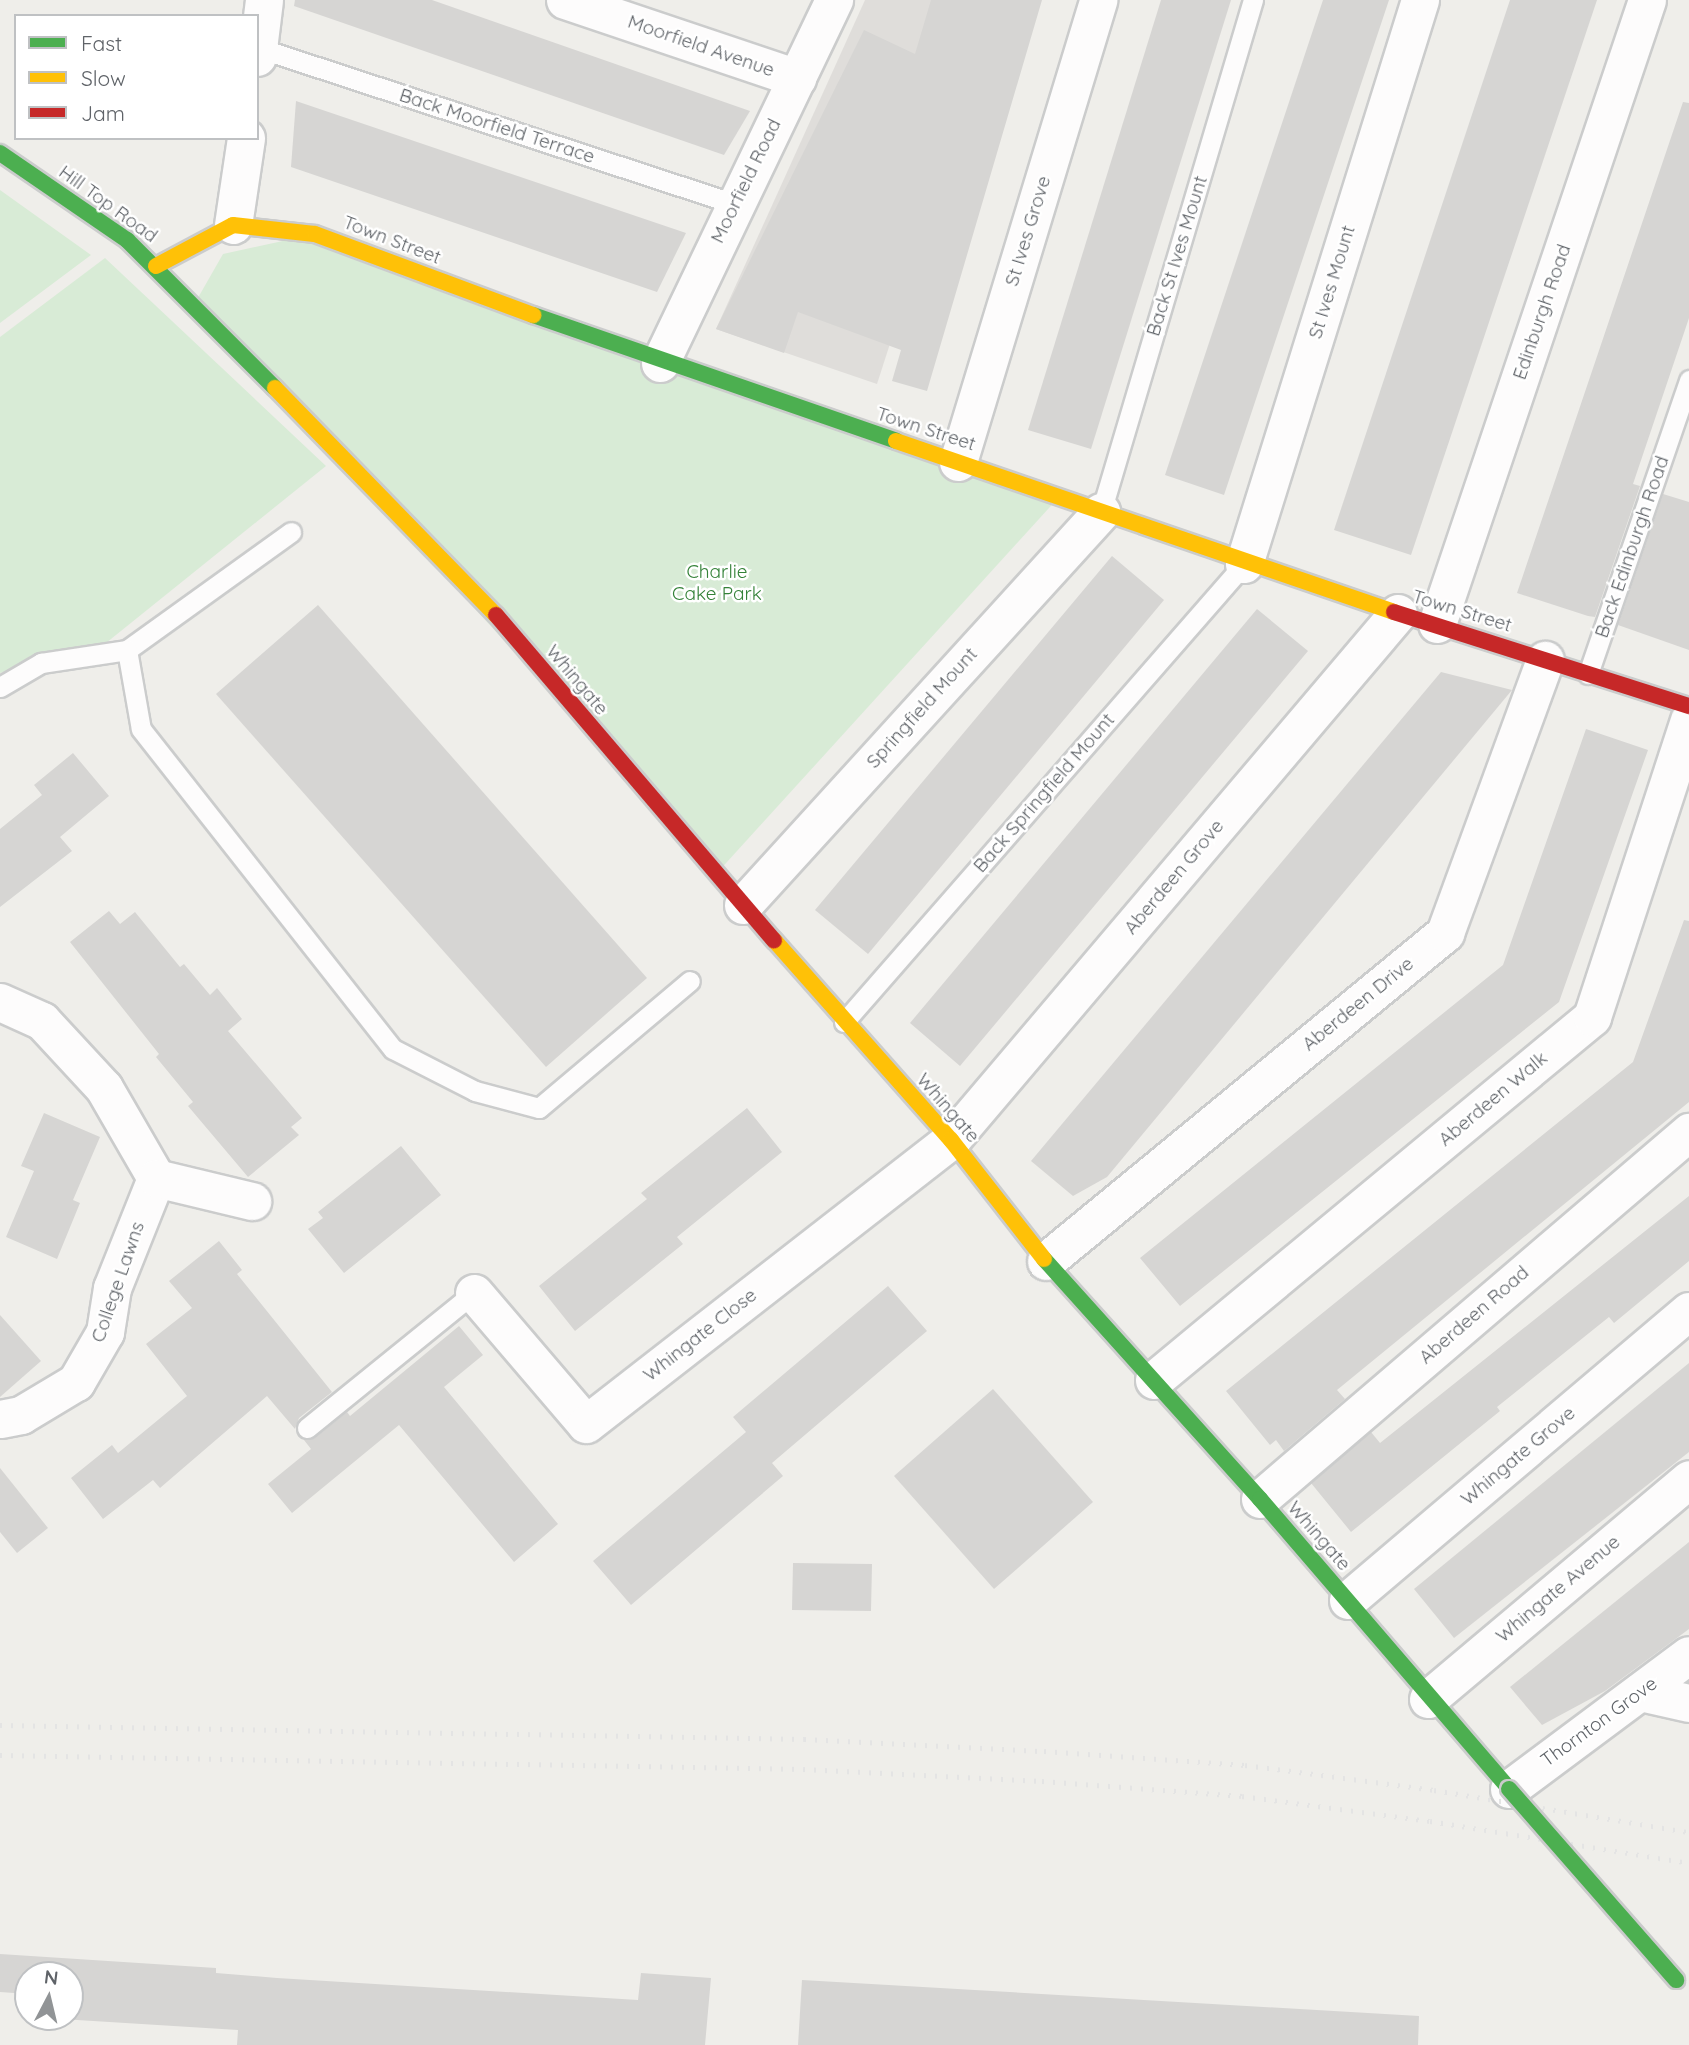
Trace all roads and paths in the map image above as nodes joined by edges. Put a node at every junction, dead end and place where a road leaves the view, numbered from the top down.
1 (264, 0) edge
2 (565, 0) edge
3 (834, 0) edge
4 (1098, 0) edge
5 (1253, 0) edge
6 (1420, 0) edge
7 (1647, 0) edge
8 (259, 43) edge
9 (259, 52) edge
10 (797, 78) junction
11 (246, 140) edge
12 (0, 153) edge
13 (734, 204) junction
14 (233, 225) junction
15 (156, 266) junction
16 (660, 363) junction
17 (1689, 380) edge
18 (958, 462) junction
19 (1101, 512) junction
20 (290, 532) dead end
21 (1244, 564) junction
22 (1398, 613) junction
23 (1437, 624) junction
24 (127, 650) junction
25 (1545, 660) junction
26 (1588, 674) junction
27 (0, 687) edge
28 (1689, 706) edge
29 (1689, 720) edge
30 (743, 905) junction
31 (690, 981) dead end
32 (0, 1002) edge
33 (844, 1022) junction
34 (1689, 1132) edge
35 (951, 1140) junction
36 (156, 1178) junction
37 (252, 1201) dead end
38 (1046, 1261) junction
39 (474, 1293) joint
40 (1689, 1311) edge
41 (1154, 1380) junction
42 (0, 1419) edge
43 (307, 1428) dead end
44 (1689, 1479) edge
45 (1260, 1499) junction
46 (1348, 1600) junction
47 (1689, 1655) edge
48 (1640, 1692) junction
49 (1428, 1699) junction
50 (1689, 1703) edge
51 (1508, 1789) junction
52 (1689, 1995) edge

1 - 8 street
2 - 10 street, Moorfield Avenue
3 - 10 street, Moorfield Road
4 - 18 street, St Ives Grove
5 - 19 lane, Back St Ives Mount
6 - 21 street, St Ives Mount
7 - 23 street, Edinburgh Road
9 - 13 lane, Back Moorfield Terrace
10 - 13 street, Moorfield Road
11 - 14 street
12 - 15 street, Hill Top Road
13 - 16 street, Moorfield Road
14 - 15 street
14 - 16 street, Town Street
15 - 30 street, Whingate
16 - 18 street, Town Street
17 - 26 lane, Back Edinburgh Road
18 - 19 street, Town Street
19 - 21 street, Town Street
19 - 30 street, Springfield Mount
20 - 24 lane
21 - 22 street, Town Street
21 - 33 lane, Back Springfield Mount
22 - 23 street, Town Street
22 - 35 street, Aberdeen Grove
23 - 25 street, Town Street
24 - 27 lane
24 - 31 lane
25 - 26 street, Town Street
25 - 38 street, Aberdeen Drive
26 - 28 street, Town Street
29 - 41 street, Aberdeen Walk
30 - 33 street, Whingate
32 - 36 street
33 - 35 street, Whingate
34 - 45 street, Aberdeen Road
35 - 38 street, Whingate
35 - 39 street, Whingate Close
36 - 37 street
36 - 42 street, College Lawns
38 - 41 street, Whingate
39 - 43 lane
40 - 46 street, Whingate Grove
41 - 45 street, Whingate
44 - 49 street, Whingate Avenue
45 - 46 street, Whingate
46 - 49 street, Whingate
47 - 48 street, Thornton Grove
48 - 50 street
48 - 51 street, Thornton Grove
49 - 51 street, Whingate
51 - 52 street, Whingate, bridge

